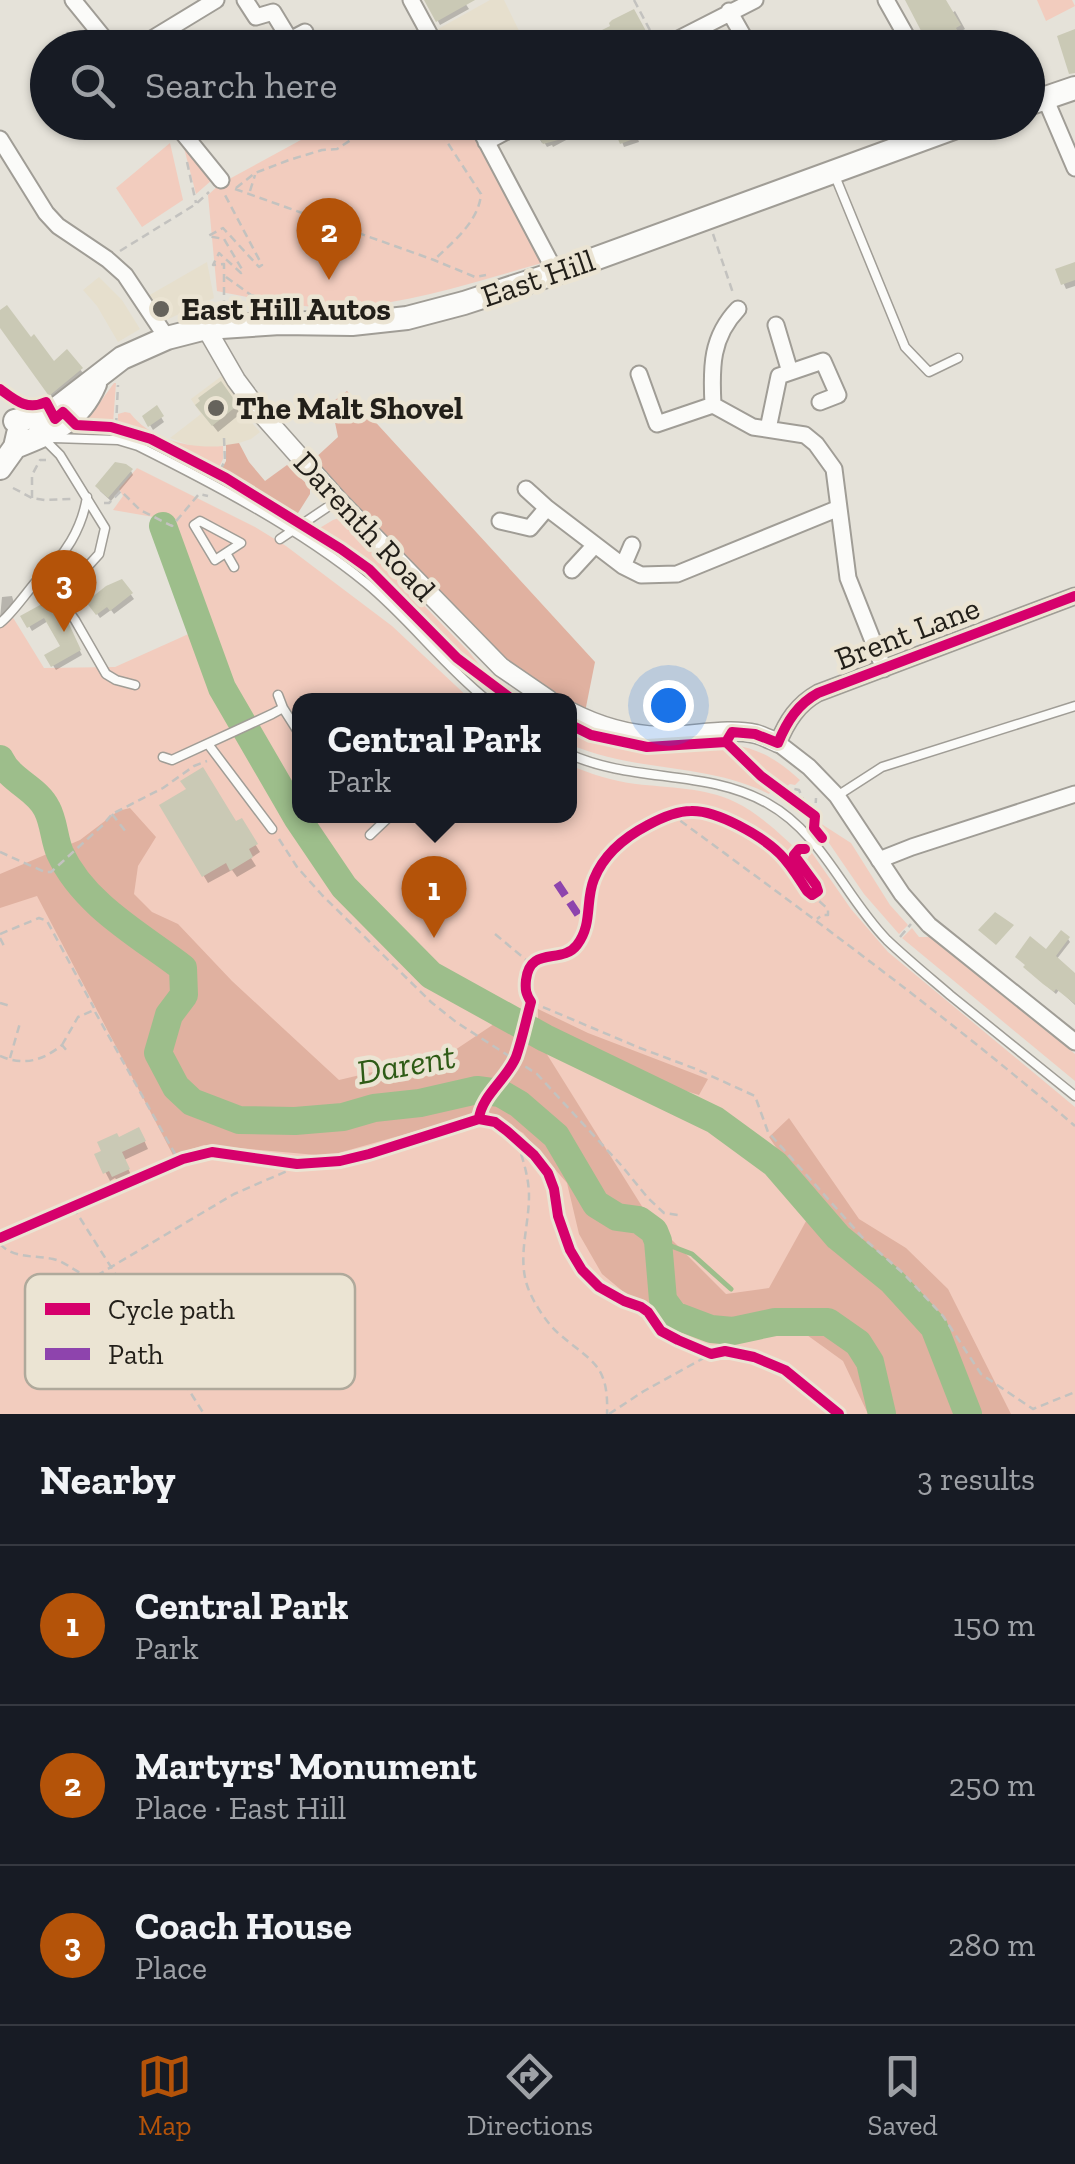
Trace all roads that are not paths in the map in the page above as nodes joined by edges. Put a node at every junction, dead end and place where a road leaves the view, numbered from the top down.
1 (73, 0) edge
2 (216, 0) edge
3 (245, 0) edge
4 (411, 0) edge
5 (755, 0) edge
6 (886, 0) edge
7 (730, 11) junction
8 (97, 30) edge
9 (167, 30) edge
10 (284, 30) edge
11 (428, 30) edge
12 (695, 30) edge
13 (740, 30) edge
14 (903, 30) edge
15 (1075, 88) edge
16 (1045, 98) edge
17 (1045, 116) edge
18 (0, 139) edge
19 (188, 140) edge
20 (490, 140) edge
21 (919, 140) edge
22 (486, 142) joint
23 (1075, 168) edge
24 (834, 172) junction
25 (224, 184) road end
26 (556, 273) junction
27 (738, 309) road end
28 (776, 324) dead end
29 (206, 328) junction
30 (167, 338) junction
31 (958, 358) dead end
32 (790, 372) junction
33 (639, 374) dead end
34 (108, 377) junction
35 (820, 402) dead end
36 (714, 404) junction
37 (8, 415) edge
38 (768, 429) junction
39 (42, 437) junction
40 (7, 444) edge
41 (0, 468) edge
42 (526, 488) dead end
43 (338, 500) junction
44 (546, 508) junction
45 (840, 508) junction
46 (90, 509) junction
47 (500, 522) dead end
48 (292, 531) junction
49 (280, 539) dead end
50 (595, 544) junction
51 (632, 545) dead end
52 (226, 553) junction
53 (234, 566) dead end
54 (623, 566) junction
55 (572, 570) dead end
56 (40, 576) junction
57 (70, 584) dead end
58 (1075, 596) edge
59 (0, 622) edge
60 (884, 668) junction
61 (135, 685) dead end
62 (478, 693) edge
63 (539, 693) edge
64 (278, 695) dead end
65 (1075, 706) edge
66 (282, 708) junction
67 (577, 715) edge
68 (292, 723) edge
69 (778, 743) junction
70 (208, 744) junction
71 (163, 757) dead end
72 (577, 757) edge
73 (1075, 794) edge
74 (837, 796) junction
75 (383, 823) edge
76 (272, 830) road end
77 (370, 835) dead end
78 (879, 860) junction
79 (1075, 1042) edge
80 (1075, 1096) edge

1 - 8 street
2 - 9 street
3 - 10 street
4 - 11 street
5 - 7 street
6 - 14 street
7 - 12 street
7 - 13 street
15 - 16 main road
17 - 23 street
18 - 30 street
19 - 25 street
20 - 22 street
21 - 24 main road, East Hill
22 - 26 street
24 - 26 main road, East Hill
24 - 31 lane
26 - 29 main road, East Hill
27 - 36 street
28 - 32 street
29 - 30 main road, East Hill
29 - 43 street, Darenth Road
30 - 34 main road, East Hill
32 - 35 street
32 - 38 street
33 - 36 street
34 - 37 main road, East Hill
34 - 39 main road, East Hill
36 - 38 street
37 - 39 lane
37 - 40 main road
38 - 45 street
39 - 40 main road, East Hill
39 - 46 lane
39 - 48 lane
40 - 41 main road
42 - 44 street
43 - 48 lane
43 - 63 street, Darenth Road
44 - 47 street
44 - 50 street
45 - 54 street
45 - 60 street
46 - 56 lane
46 - 57 lane
48 - 49 lane
48 - 62 lane
50 - 54 street
50 - 55 street
51 - 54 street
52 - 52 lane
52 - 53 lane
56 - 59 lane
56 - 61 lane
58 - 60 street, Brent Lane
60 - 69 street, Brent Lane
64 - 66 lane
65 - 74 lane
66 - 68 lane
66 - 70 lane
67 - 69 street
69 - 74 street
70 - 71 lane
70 - 76 lane
72 - 80 lane
73 - 78 street
74 - 78 street
75 - 77 lane
78 - 79 street

